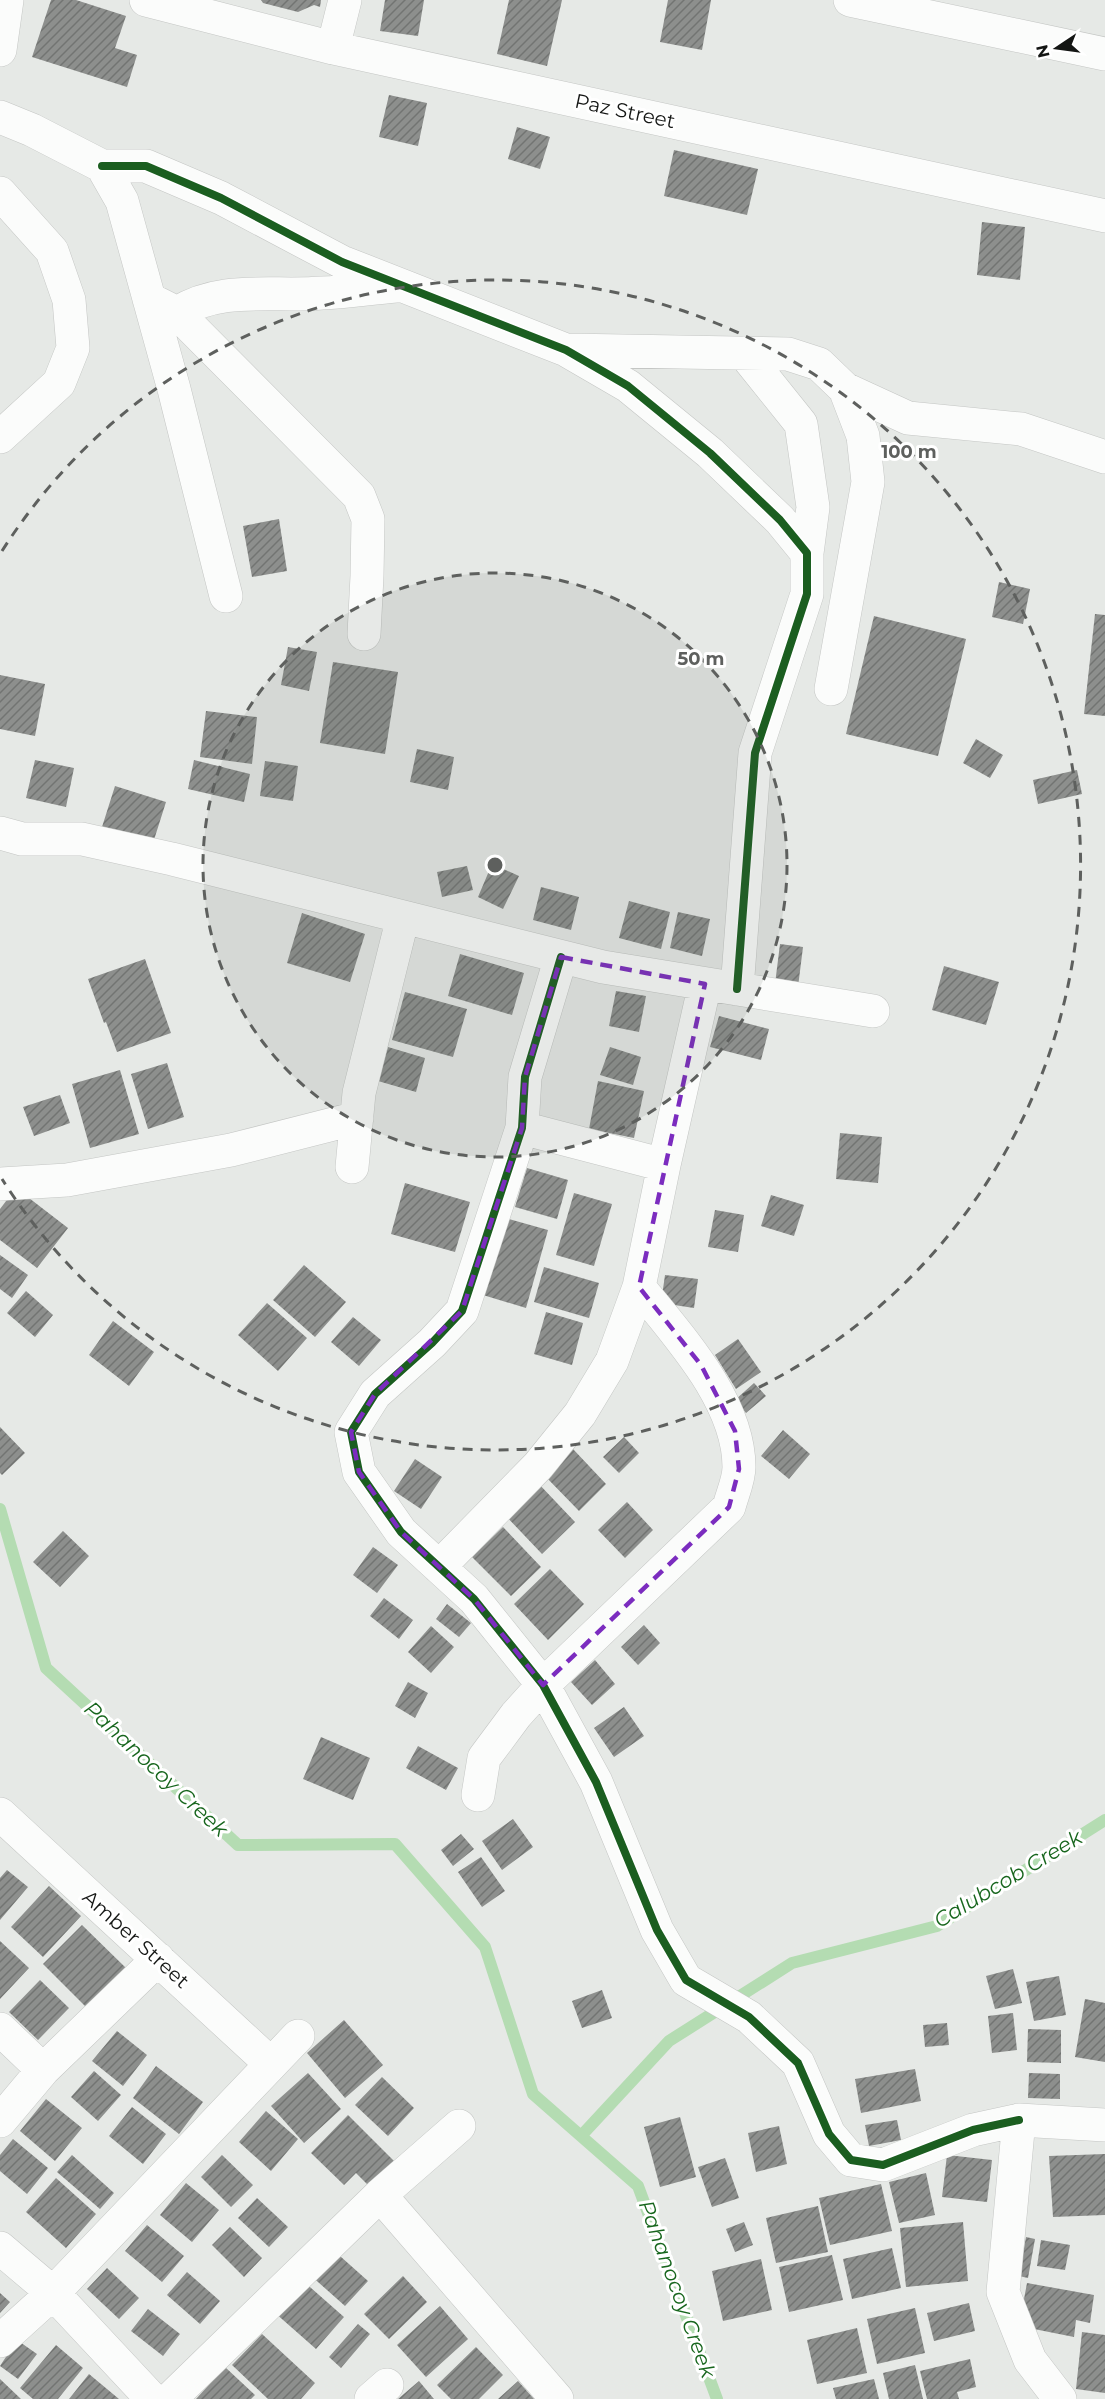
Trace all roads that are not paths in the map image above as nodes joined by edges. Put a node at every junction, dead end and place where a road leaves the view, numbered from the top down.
1 (7, 0) edge
2 (146, 0) edge
3 (345, 0) edge
4 (850, 0) edge
5 (333, 48) junction
6 (0, 50) edge
7 (1105, 54) edge
8 (0, 117) edge
9 (102, 166) junction
10 (0, 193) edge
11 (1105, 216) edge
12 (399, 285) junction
13 (163, 306) junction
14 (566, 350) junction
15 (744, 353) junction
16 (845, 389) junction
17 (0, 437) edge
18 (1105, 457) edge
19 (807, 553) junction
20 (226, 597) dead end
21 (364, 634) dead end
22 (831, 690) dead end
23 (0, 833) edge
24 (403, 917) junction
25 (561, 957) junction
26 (705, 984) junction
27 (737, 989) junction
28 (873, 1011) dead end
29 (357, 1118) junction
30 (522, 1128) junction
31 (664, 1165) junction
32 (352, 1167) dead end
33 (0, 1184) edge
34 (639, 1287) junction
35 (439, 1567) junction
36 (543, 1685) junction
37 (478, 1795) dead end
38 (0, 1814) edge
39 (158, 1959) junction
40 (0, 2029) edge
41 (298, 2036) dead end
42 (271, 2064) junction
43 (43, 2070) junction
44 (1019, 2120) junction
45 (0, 2121) edge
46 (1105, 2125) edge
47 (459, 2127) dead end
48 (380, 2196) junction
49 (0, 2248) edge
50 (53, 2293) junction
51 (0, 2341) edge
52 (152, 2399) edge
53 (171, 2399) edge
54 (557, 2399) edge
55 (1060, 2399) edge

1 - 6 street
2 - 5 street, Paz Street
3 - 5 street
4 - 7 street
5 - 11 street, Paz Street
8 - 9 street
9 - 12 street
9 - 13 street
10 - 17 street
12 - 13 street
12 - 14 street
13 - 20 street
13 - 21 street
14 - 15 street
14 - 19 street
15 - 16 street
15 - 19 street
16 - 18 street
16 - 22 street
19 - 27 street
23 - 24 street
24 - 25 street
24 - 29 street
25 - 26 street
25 - 30 street
26 - 27 street
26 - 31 street
27 - 28 street
29 - 32 street
29 - 33 street
30 - 31 street
30 - 35 street
31 - 34 street
34 - 35 street
34 - 36 street
35 - 36 street
36 - 37 street
36 - 44 street
38 - 39 street, Amber Street
39 - 42 street, Amber Street
39 - 43 street
40 - 43 street
41 - 42 street
42 - 50 street
43 - 45 street
44 - 46 street
44 - 55 street
47 - 48 street
48 - 53 street
48 - 54 street
49 - 50 street
50 - 51 street
50 - 52 street

